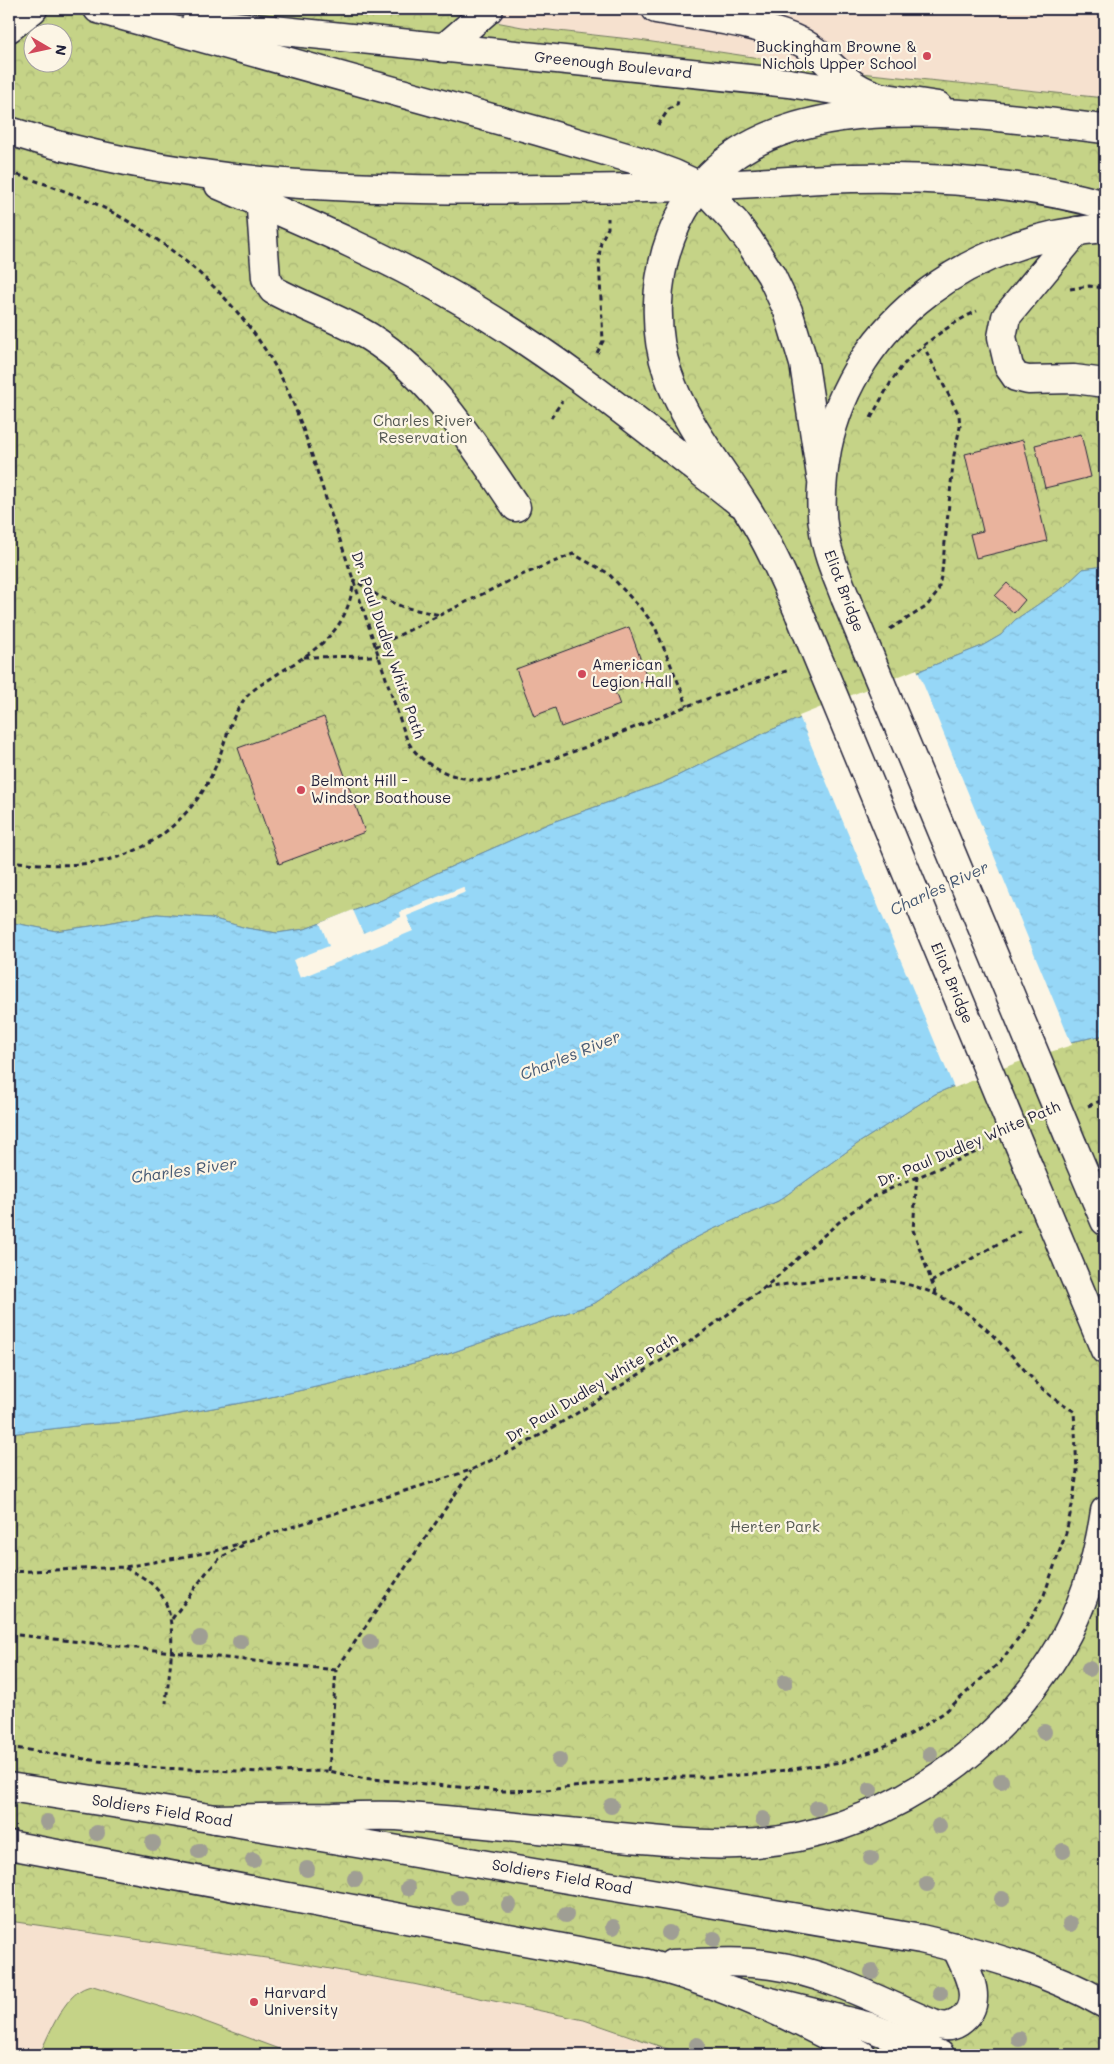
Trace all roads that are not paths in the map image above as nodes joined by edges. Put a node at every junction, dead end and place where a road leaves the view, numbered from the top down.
1 (33, 9) edge
2 (489, 9) edge
3 (656, 9) edge
4 (108, 12) edge
5 (9, 28) edge
6 (444, 48) junction
7 (874, 95) junction
8 (998, 118) junction
9 (1105, 130) edge
10 (9, 131) edge
11 (702, 186) junction
12 (260, 192) junction
13 (1105, 205) edge
14 (1105, 228) edge
15 (1077, 231) junction
16 (1105, 383) edge
17 (822, 482) junction
18 (516, 507) dead end
19 (746, 507) junction
20 (1105, 1221) edge
21 (1105, 1350) edge
22 (1105, 1511) edge
23 (9, 1787) edge
24 (216, 1819) junction
25 (9, 1845) edge
26 (956, 1947) junction
27 (648, 1964) junction
28 (734, 1992) junction
29 (1105, 2004) edge
30 (862, 2055) edge
31 (940, 2055) edge

1 - 5 main road
2 - 6 main road
3 - 7 main road
4 - 6 main road, Greenough Boulevard
4 - 11 main road, Greenough Boulevard
6 - 7 main road, Greenough Boulevard
7 - 8 main road, Greenough Boulevard
8 - 9 main road, Greenough Boulevard
8 - 11 main road, Eliot Bridge
10 - 12 main road, Greenough Boulevard
11 - 12 main road, Greenough Boulevard
11 - 13 main road, Greenough Boulevard
11 - 17 main road, Greenough Boulevard
11 - 19 main road, Eliot Bridge
12 - 18 main road
12 - 19 main road, Greenough Boulevard
14 - 15 main road
15 - 16 main road
15 - 17 main road
17 - 20 main road, Eliot Bridge, bridge
19 - 21 main road, Eliot Bridge, bridge
22 - 24 main road
23 - 24 main road, Soldiers Field Road
24 - 26 main road, Soldiers Field Road
25 - 27 main road
26 - 27 main road
26 - 29 main road, Soldiers Field Road
27 - 28 main road
28 - 30 main road
28 - 31 main road

